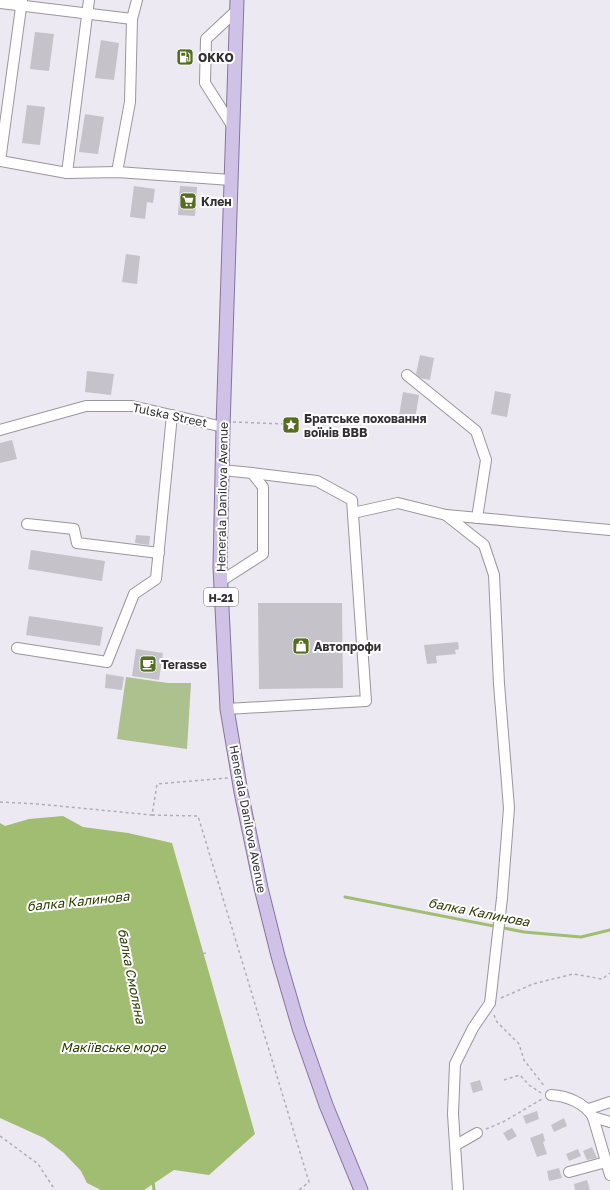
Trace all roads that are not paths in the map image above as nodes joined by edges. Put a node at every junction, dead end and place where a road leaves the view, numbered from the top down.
1 (89, 0) edge
2 (137, 0) edge
3 (0, 3) edge
4 (22, 3) edge
5 (236, 5) edge
6 (87, 15) junction
7 (132, 19) junction
8 (233, 127) junction
9 (0, 161) edge
10 (117, 172) junction
11 (67, 173) junction
12 (231, 180) junction
13 (407, 375) dead end
14 (172, 415) junction
15 (223, 424) junction
16 (0, 430) edge
17 (222, 470) junction
18 (252, 473) junction
19 (353, 513) junction
20 (446, 515) junction
21 (477, 518) junction
22 (27, 524) dead end
23 (610, 530) edge
24 (159, 553) junction
25 (220, 581) junction
26 (17, 648) dead end
27 (227, 709) junction
28 (551, 1095) road end
29 (610, 1102) edge
30 (591, 1113) junction
31 (610, 1122) edge
32 (477, 1133) road end
33 (456, 1145) junction
34 (606, 1162) junction
35 (569, 1172) dead end
36 (610, 1175) edge
37 (361, 1190) edge
38 (458, 1190) edge

1 - 6 street
2 - 7 street
3 - 4 street
4 - 6 street
4 - 9 street
5 - 8 main road, Henerala Danilova Avenue / Н-21
5 - 8 street
6 - 7 street
6 - 11 street
7 - 10 street
8 - 12 main road, Henerala Danilova Avenue / Н-21
9 - 11 street
10 - 11 street
10 - 12 street
12 - 15 main road, Henerala Danilova Avenue / Н-21
13 - 21 street
14 - 15 street, Tulska Street
14 - 16 street, Tulska Street
14 - 24 street
15 - 17 main road, Henerala Danilova Avenue / Н-21
17 - 18 street
17 - 25 main road, Henerala Danilova Avenue / Н-21
18 - 19 street
18 - 25 street
19 - 20 street
19 - 27 street
20 - 21 street
20 - 33 street
21 - 23 street
22 - 24 street
24 - 26 street
25 - 27 main road, Henerala Danilova Avenue / Н-21
27 - 37 main road, Henerala Danilova Avenue / Н-21
28 - 30 street
29 - 30 street
30 - 31 street
30 - 34 street
32 - 33 street
33 - 38 street
34 - 35 street
34 - 36 street

